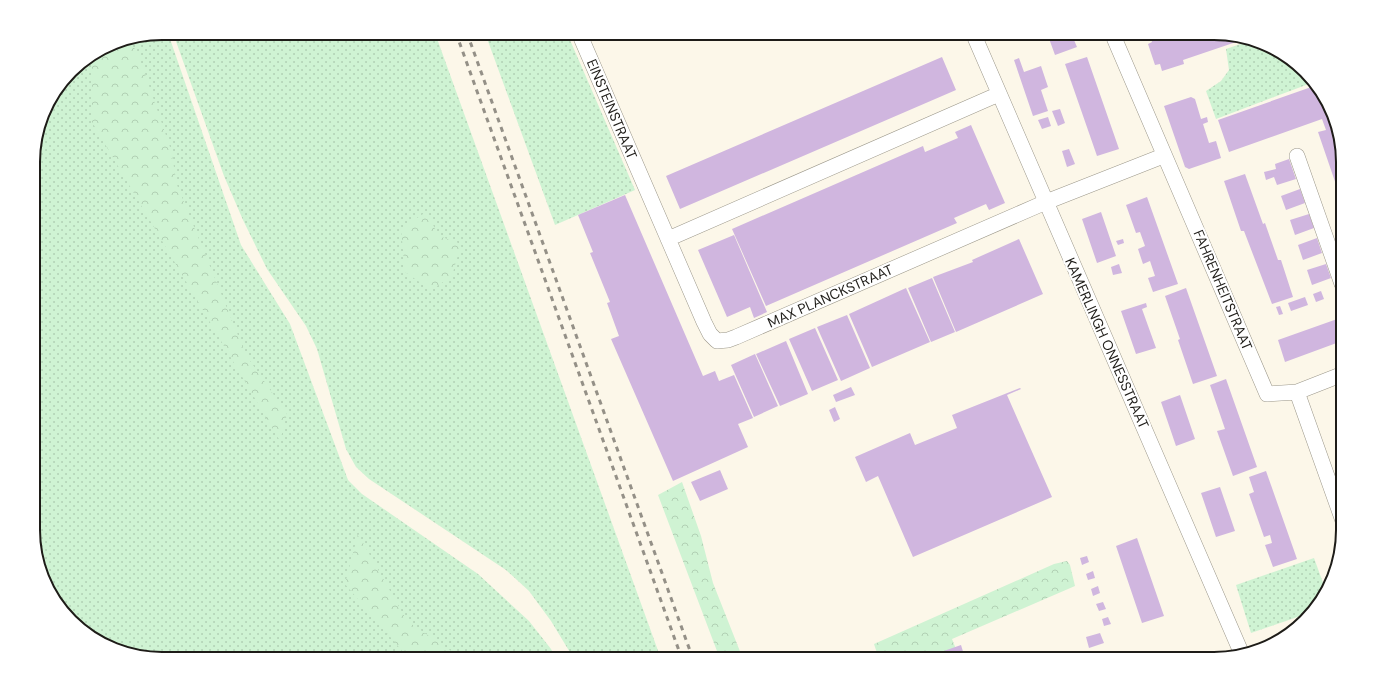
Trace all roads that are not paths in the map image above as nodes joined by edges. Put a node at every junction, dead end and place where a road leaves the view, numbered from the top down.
1 (582, 40) edge
2 (976, 40) edge
3 (1115, 40) edge
4 (999, 94) junction
5 (1163, 156) junction
6 (1297, 156) dead end
7 (645, 185) joint
8 (1046, 202) junction
9 (668, 239) junction
10 (1336, 267) edge
11 (1336, 377) edge
12 (1297, 392) junction
13 (1336, 501) edge
14 (1241, 649) edge

1 - 7 street, EINSTEINSTRAAT
2 - 4 street, KAMERLINGH ONNESSTRAAT
3 - 5 street, FAHRENHEITSTRAAT
4 - 8 street, KAMERLINGH ONNESSTRAAT
4 - 9 street
5 - 8 street
5 - 12 street, FAHRENHEITSTRAAT
6 - 10 street
7 - 9 street, MAX PLANCKSTRAAT
8 - 9 street, MAX PLANCKSTRAAT
8 - 14 street, KAMERLINGH ONNESSTRAAT
11 - 12 street
12 - 13 street

